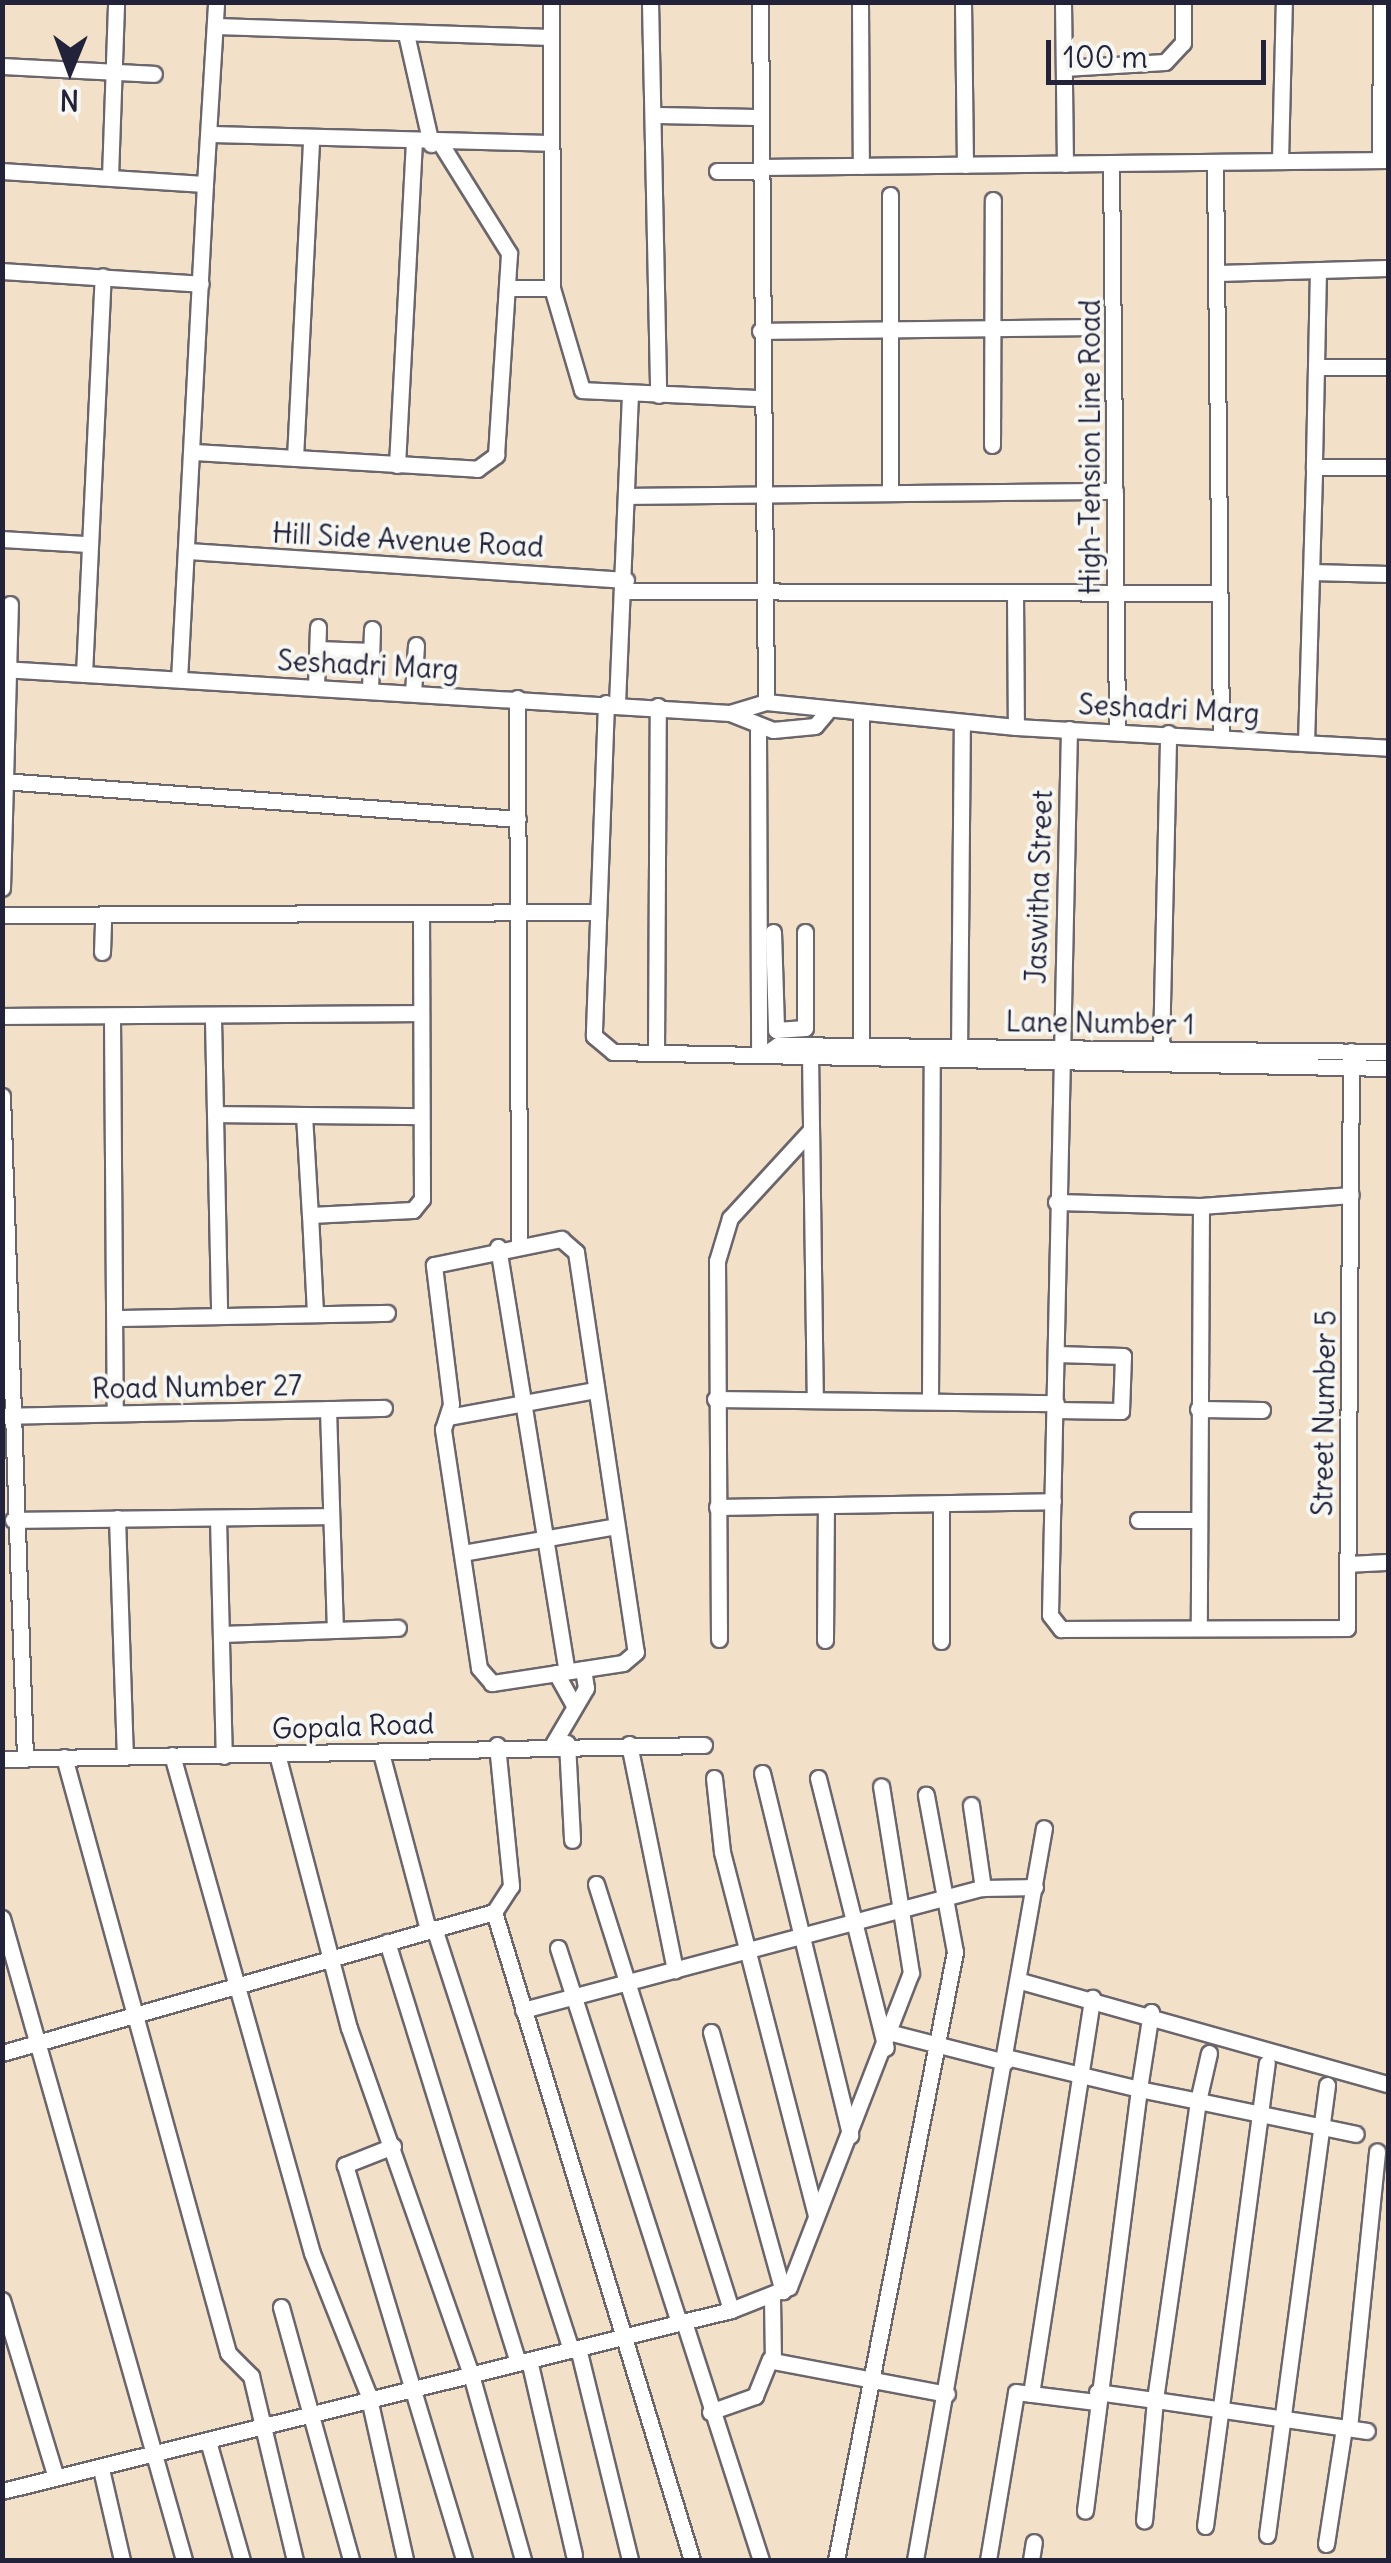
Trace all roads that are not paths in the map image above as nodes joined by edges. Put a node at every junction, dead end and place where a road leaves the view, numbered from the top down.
1 (116, 2) edge
2 (216, 2) edge
3 (551, 2) edge
4 (650, 2) edge
5 (760, 2) edge
6 (860, 2) edge
7 (964, 2) edge
8 (1063, 2) edge
9 (1183, 2) edge
10 (1284, 2) edge
11 (1381, 2) edge
12 (216, 26) junction
13 (406, 34) junction
14 (551, 37) junction
15 (2, 66) edge
16 (1064, 68) junction
17 (115, 72) junction
18 (154, 74) dead end
19 (653, 116) junction
20 (760, 117) junction
21 (210, 134) junction
22 (311, 139) junction
23 (552, 143) junction
24 (429, 144) junction
25 (1384, 160) edge
26 (1280, 161) junction
27 (1214, 162) junction
28 (1111, 163) junction
29 (1065, 164) junction
30 (965, 165) junction
31 (861, 166) junction
32 (760, 169) junction
33 (2, 170) edge
34 (717, 171) dead end
35 (110, 178) junction
36 (205, 184) junction
37 (890, 196) dead end
38 (993, 200) dead end
39 (1388, 268) edge
40 (1318, 270) junction
41 (3, 272) edge
42 (1217, 272) junction
43 (102, 276) junction
44 (201, 284) junction
45 (2, 288) edge
46 (507, 288) junction
47 (552, 288) junction
48 (1089, 327) dead end
49 (989, 328) junction
50 (889, 330) junction
51 (760, 331) junction
52 (1316, 366) junction
53 (1388, 367) edge
54 (630, 394) junction
55 (658, 395) junction
56 (760, 398) junction
57 (992, 445) dead end
58 (194, 452) junction
59 (295, 458) junction
60 (397, 464) junction
61 (1314, 466) junction
62 (1388, 467) edge
63 (1116, 491) junction
64 (890, 492) junction
65 (760, 494) junction
66 (628, 496) junction
67 (2, 539) edge
68 (84, 544) junction
69 (188, 552) junction
70 (1311, 572) junction
71 (1388, 574) edge
72 (625, 585) junction
73 (762, 589) junction
74 (1220, 593) junction
75 (1015, 594) junction
76 (1116, 594) junction
77 (10, 604) dead end
78 (318, 627) dead end
79 (372, 629) dead end
80 (416, 645) dead end
81 (318, 649) junction
82 (371, 651) junction
83 (5, 669) edge
84 (84, 674) junction
85 (179, 679) junction
86 (316, 687) junction
87 (370, 690) junction
88 (412, 693) junction
89 (517, 698) junction
90 (766, 702) junction
91 (611, 704) junction
92 (658, 706) junction
93 (826, 712) junction
94 (730, 713) junction
95 (861, 714) junction
96 (962, 722) junction
97 (758, 728) junction
98 (1016, 728) junction
99 (1069, 728) junction
100 (1117, 731) junction
101 (1168, 733) junction
102 (1221, 736) junction
103 (1306, 743) junction
104 (1388, 748) edge
105 (5, 781) edge
106 (4, 816) edge
107 (518, 819) junction
108 (2, 888) edge
109 (596, 912) junction
110 (421, 913) junction
111 (519, 913) junction
112 (2, 915) edge
113 (103, 915) junction
114 (773, 932) dead end
115 (805, 932) dead end
116 (102, 952) dead end
117 (765, 973) junction
118 (805, 973) junction
119 (421, 1012) junction
120 (2, 1016) edge
121 (112, 1018) junction
122 (213, 1019) junction
123 (810, 1045) junction
124 (861, 1045) junction
125 (960, 1046) junction
126 (1059, 1048) junction
127 (1162, 1049) junction
128 (1388, 1052) edge
129 (656, 1053) junction
130 (762, 1054) junction
131 (932, 1055) junction
132 (1351, 1060) junction
133 (810, 1062) junction
134 (959, 1064) junction
135 (1059, 1065) junction
136 (1388, 1068) edge
137 (2, 1096) edge
138 (215, 1114) junction
139 (304, 1115) junction
140 (421, 1116) junction
141 (810, 1130) junction
142 (1351, 1195) junction
143 (1056, 1202) junction
144 (1201, 1206) junction
145 (310, 1215) junction
146 (519, 1244) junction
147 (498, 1248) junction
148 (387, 1312) dead end
149 (315, 1313) junction
150 (6, 1316) edge
151 (219, 1316) junction
152 (115, 1318) junction
153 (1056, 1354) junction
154 (595, 1390) junction
155 (930, 1398) junction
156 (716, 1399) junction
157 (816, 1399) junction
158 (524, 1403) junction
159 (1056, 1407) junction
160 (384, 1408) dead end
161 (328, 1409) junction
162 (1198, 1409) junction
163 (1262, 1410) dead end
164 (115, 1413) junction
165 (6, 1416) edge
166 (448, 1417) junction
167 (1181, 1479) dead end
168 (1198, 1479) junction
169 (1053, 1501) junction
170 (940, 1504) junction
171 (826, 1506) junction
172 (717, 1507) junction
173 (331, 1516) junction
174 (117, 1518) junction
175 (218, 1518) junction
176 (13, 1520) junction
177 (1138, 1520) dead end
178 (1198, 1520) junction
179 (616, 1526) junction
180 (546, 1538) junction
181 (462, 1553) junction
182 (1388, 1562) edge
183 (1348, 1564) junction
184 (1199, 1627) junction
185 (398, 1628) dead end
186 (335, 1630) junction
187 (222, 1634) junction
188 (719, 1639) dead end
189 (825, 1640) dead end
190 (941, 1641) dead end
191 (569, 1671) junction
192 (574, 1706) junction
193 (560, 1744) junction
194 (629, 1744) junction
195 (496, 1745) junction
196 (704, 1746) dead end
197 (381, 1753) junction
198 (277, 1754) junction
199 (172, 1755) junction
200 (126, 1756) junction
201 (224, 1756) junction
202 (64, 1757) junction
203 (2, 1759) edge
204 (25, 1759) junction
205 (762, 1772) dead end
206 (714, 1778) dead end
207 (818, 1778) dead end
208 (881, 1786) dead end
209 (926, 1795) dead end
210 (971, 1805) dead end
211 (1044, 1828) dead end
212 (572, 1840) dead end
213 (596, 1884) dead end
214 (1035, 1887) junction
215 (983, 1888) junction
216 (948, 1899) junction
217 (494, 1912) junction
218 (906, 1912) junction
219 (2, 1918) edge
220 (849, 1926) junction
221 (431, 1929) junction
222 (797, 1940) junction
223 (386, 1942) junction
224 (558, 1948) dead end
225 (748, 1954) junction
226 (332, 1958) junction
227 (675, 1970) junction
228 (624, 1982) junction
229 (1024, 1982) junction
230 (237, 1986) junction
231 (572, 1995) junction
232 (1092, 1998) junction
233 (523, 2010) junction
234 (1151, 2012) junction
235 (138, 2016) junction
236 (711, 2032) dead end
237 (889, 2040) junction
238 (41, 2044) junction
239 (931, 2044) junction
240 (2, 2053) edge
241 (1208, 2053) dead end
242 (1006, 2060) junction
243 (1267, 2063) dead end
244 (1079, 2076) junction
245 (1388, 2084) edge
246 (1327, 2085) dead end
247 (1139, 2088) junction
248 (1198, 2101) junction
249 (1258, 2112) junction
250 (1320, 2125) junction
251 (1356, 2134) dead end
252 (850, 2135) junction
253 (393, 2146) junction
254 (1376, 2151) dead end
255 (816, 2215) junction
256 (777, 2295) junction
257 (2, 2300) edge
258 (281, 2307) dead end
259 (731, 2310) junction
260 (682, 2322) junction
261 (630, 2335) junction
262 (574, 2348) junction
263 (770, 2359) junction
264 (524, 2361) junction
265 (470, 2371) junction
266 (868, 2381) junction
267 (417, 2388) junction
268 (368, 2394) junction
269 (947, 2394) junction
270 (1031, 2394) junction
271 (1096, 2397) junction
272 (1155, 2400) junction
273 (314, 2407) junction
274 (710, 2412) junction
275 (1217, 2414) junction
276 (262, 2424) junction
277 (1277, 2424) junction
278 (1346, 2428) junction
279 (1367, 2432) dead end
280 (208, 2441) junction
281 (155, 2454) junction
282 (101, 2469) junction
283 (54, 2471) junction
284 (2, 2491) edge
285 (1084, 2511) dead end
286 (1144, 2522) dead end
287 (1205, 2526) dead end
288 (1266, 2534) dead end
289 (1034, 2542) dead end
290 (1326, 2544) dead end
291 (574, 2555) dead end
292 (122, 2560) edge
293 (184, 2560) edge
294 (242, 2560) edge
295 (295, 2560) edge
296 (351, 2560) edge
297 (405, 2560) edge
298 (464, 2560) edge
299 (522, 2560) edge
300 (630, 2560) edge
301 (692, 2560) edge
302 (761, 2560) edge
303 (836, 2560) edge
304 (915, 2560) edge
305 (988, 2560) edge
306 (1031, 2560) edge

1 - 17 street
2 - 12 street
3 - 14 street
4 - 19 street
5 - 20 street
6 - 31 street
7 - 30 street
8 - 16 street
9 - 16 street
10 - 26 street
11 - 25 street
12 - 13 street
12 - 21 street
13 - 14 street
13 - 24 street
14 - 23 street
15 - 17 street
16 - 29 street
17 - 18 street
17 - 35 street
19 - 20 street
19 - 55 street
20 - 32 street
21 - 22 street
21 - 36 street
22 - 24 street
22 - 59 street
23 - 24 street
23 - 47 street
24 - 46 street
24 - 60 street
25 - 26 street
26 - 27 street
27 - 28 street
27 - 42 street
28 - 29 street
28 - 63 street, High-Tension Line Road
29 - 30 street
30 - 31 street
31 - 32 street
32 - 34 street
32 - 51 street
33 - 35 street
35 - 36 street
36 - 44 street
37 - 50 street
38 - 49 street
39 - 40 street
40 - 42 street
40 - 52 street
41 - 43 street
41 - 45 street
42 - 74 street
43 - 44 street
43 - 68 street
44 - 58 street
46 - 47 street
46 - 60 street
47 - 54 street
48 - 49 street
49 - 50 street
49 - 57 street
50 - 51 street
50 - 64 street
51 - 56 street
52 - 53 street
52 - 61 street
54 - 55 street
54 - 66 street
55 - 56 street
56 - 65 street
58 - 59 street
58 - 69 street
59 - 60 street
61 - 62 street
61 - 70 street
63 - 64 street
63 - 76 street, High-Tension Line Road
64 - 65 street
65 - 66 street
65 - 73 street
66 - 72 street
67 - 68 street
68 - 84 street
69 - 72 street, Hill Side Avenue Road
69 - 85 street
70 - 71 street
70 - 103 street
72 - 73 street, Hill Side Avenue Road
72 - 91 street
73 - 75 street, Hill Side Avenue Road
73 - 90 street
74 - 76 street, Hill Side Avenue Road
74 - 102 street
75 - 76 street, Hill Side Avenue Road
75 - 98 street
76 - 100 street, High-Tension Line Road
77 - 83 street
78 - 81 street
79 - 82 street
80 - 88 street
81 - 82 street
81 - 86 street
82 - 87 street
83 - 84 street, Seshadri Marg
83 - 105 street
84 - 85 street, Seshadri Marg
85 - 86 street, Seshadri Marg
86 - 87 street, Seshadri Marg
87 - 88 street, Seshadri Marg
88 - 89 street, Seshadri Marg
89 - 91 street, Seshadri Marg
89 - 107 street
90 - 93 street, Seshadri Marg
90 - 94 street, Seshadri Marg
91 - 92 street, Seshadri Marg
91 - 109 street
92 - 94 street, Seshadri Marg
92 - 129 street
93 - 95 street, Seshadri Marg
93 - 97 street, Seshadri Marg
94 - 97 street, Seshadri Marg
95 - 96 street, Seshadri Marg
95 - 124 street
96 - 98 street, Seshadri Marg
96 - 125 street
97 - 117 street
98 - 99 street, Seshadri Marg
99 - 100 street, Seshadri Marg
99 - 126 street, Jaswitha Street
100 - 101 street, Seshadri Marg
101 - 102 street, Seshadri Marg
101 - 127 street
102 - 103 street, Seshadri Marg
103 - 104 street, Seshadri Marg
105 - 106 street
105 - 107 street
106 - 108 street
107 - 111 street
109 - 111 street
109 - 129 street
110 - 111 street
110 - 113 street
110 - 119 street
111 - 146 street
112 - 113 street
113 - 116 street
114 - 117 street
115 - 118 street
117 - 118 street
117 - 118 street
117 - 130 street
119 - 122 street
119 - 140 street
120 - 121 street
121 - 122 street
121 - 152 street
122 - 138 street
123 - 124 street, Lane Number 1
123 - 130 street, Lane Number 1
123 - 133 street
124 - 131 street, Lane Number 1
125 - 126 street, Lane Number 1
125 - 131 street, Lane Number 1
125 - 134 street
126 - 127 street, Lane Number 1
126 - 135 street, Jaswitha Street
127 - 132 street, Lane Number 1
128 - 132 street, Lane Number 1
129 - 130 street
130 - 133 street
131 - 133 street
131 - 134 street
131 - 155 street
132 - 135 street
132 - 136 street
132 - 142 street, Street Number 5
133 - 141 street
134 - 135 street
135 - 143 street, Jaswitha Street
137 - 150 street
138 - 139 street
138 - 151 street
139 - 140 street
139 - 145 street
140 - 145 street
141 - 156 street
141 - 157 street
142 - 144 street
142 - 183 street, Street Number 5
143 - 144 street
143 - 153 street, Jaswitha Street
144 - 162 street
145 - 149 street
146 - 147 street
146 - 154 street
147 - 158 street
147 - 166 street
148 - 149 street
149 - 151 street
150 - 165 street
151 - 152 street
152 - 164 street
153 - 159 street, Jaswitha Street
153 - 159 street
154 - 158 street
154 - 179 street
155 - 157 street
155 - 159 street
156 - 157 street
156 - 172 street
158 - 166 street
158 - 180 street
159 - 169 street, Jaswitha Street
160 - 161 street, Road Number 27
161 - 164 street, Road Number 27
161 - 173 street
162 - 163 street
162 - 168 street
164 - 165 street, Road Number 27
165 - 176 street
166 - 181 street
167 - 168 street
168 - 178 street
169 - 170 street
169 - 184 street, Jaswitha Street
170 - 171 street
170 - 190 street
171 - 172 street
171 - 189 street
172 - 188 street
173 - 175 street
173 - 186 street
174 - 175 street
174 - 176 street
174 - 200 street
175 - 187 street
176 - 204 street
177 - 178 street
178 - 184 street
179 - 180 street
179 - 191 street
180 - 181 street
180 - 191 street
181 - 191 street
182 - 183 street
183 - 184 street, Street Number 5
185 - 186 street
186 - 187 street
187 - 201 street
191 - 192 street
191 - 192 street
192 - 193 street
193 - 194 street, Gopala Road
193 - 195 street, Gopala Road
193 - 212 street
194 - 196 street, Gopala Road
194 - 227 street
195 - 197 street, Gopala Road
195 - 217 street
197 - 198 street, Gopala Road
197 - 221 street
198 - 201 street, Gopala Road
198 - 226 street
199 - 200 street, Gopala Road
199 - 201 street, Gopala Road
199 - 230 street
200 - 202 street, Gopala Road
202 - 204 street, Gopala Road
202 - 235 street
203 - 204 street, Gopala Road
205 - 222 street
206 - 225 street
207 - 220 street
208 - 218 street
209 - 216 street
210 - 215 street
211 - 214 street
213 - 228 street
214 - 215 street
214 - 229 street
215 - 216 street
216 - 218 street
216 - 239 street
217 - 221 street
217 - 233 street
218 - 220 street
218 - 237 street
219 - 238 street
220 - 222 street
220 - 237 street
221 - 223 street
221 - 262 street
222 - 225 street
222 - 252 street
223 - 226 street
223 - 264 street
224 - 231 street
225 - 227 street
225 - 255 street
226 - 230 street
226 - 253 street
227 - 228 street
228 - 231 street
228 - 259 street
229 - 232 street
229 - 242 street
230 - 235 street
230 - 268 street
231 - 233 street
231 - 260 street
232 - 234 street
232 - 244 street
233 - 261 street
234 - 245 street
234 - 247 street
235 - 238 street
235 - 276 street
236 - 256 street
237 - 239 street
237 - 252 street
238 - 240 street
238 - 281 street
239 - 242 street
239 - 266 street
241 - 248 street
242 - 244 street
242 - 269 street
243 - 249 street
244 - 247 street
244 - 270 street
246 - 250 street
247 - 248 street
247 - 271 street
248 - 249 street
248 - 272 street
249 - 250 street
249 - 275 street
250 - 251 street
250 - 277 street
252 - 255 street
253 - 265 street
253 - 267 street
254 - 278 street
255 - 256 street
256 - 259 street
256 - 263 street
257 - 283 street
258 - 273 street
259 - 260 street
260 - 261 street
260 - 274 street
261 - 262 street
261 - 301 street
262 - 264 street
262 - 300 street
263 - 266 street
263 - 274 street
264 - 265 street
264 - 291 street
265 - 267 street
265 - 299 street
266 - 269 street
266 - 303 street
267 - 268 street
267 - 298 street
268 - 273 street
268 - 297 street
269 - 304 street
270 - 271 street
270 - 305 street
271 - 272 street
271 - 285 street
272 - 275 street
272 - 286 street
273 - 276 street
273 - 296 street
274 - 302 street
275 - 277 street
275 - 287 street
276 - 280 street
276 - 295 street
277 - 278 street
277 - 288 street
278 - 279 street
278 - 290 street
280 - 281 street
280 - 294 street
281 - 282 street
281 - 293 street
282 - 283 street
282 - 292 street
283 - 284 street
289 - 306 street

